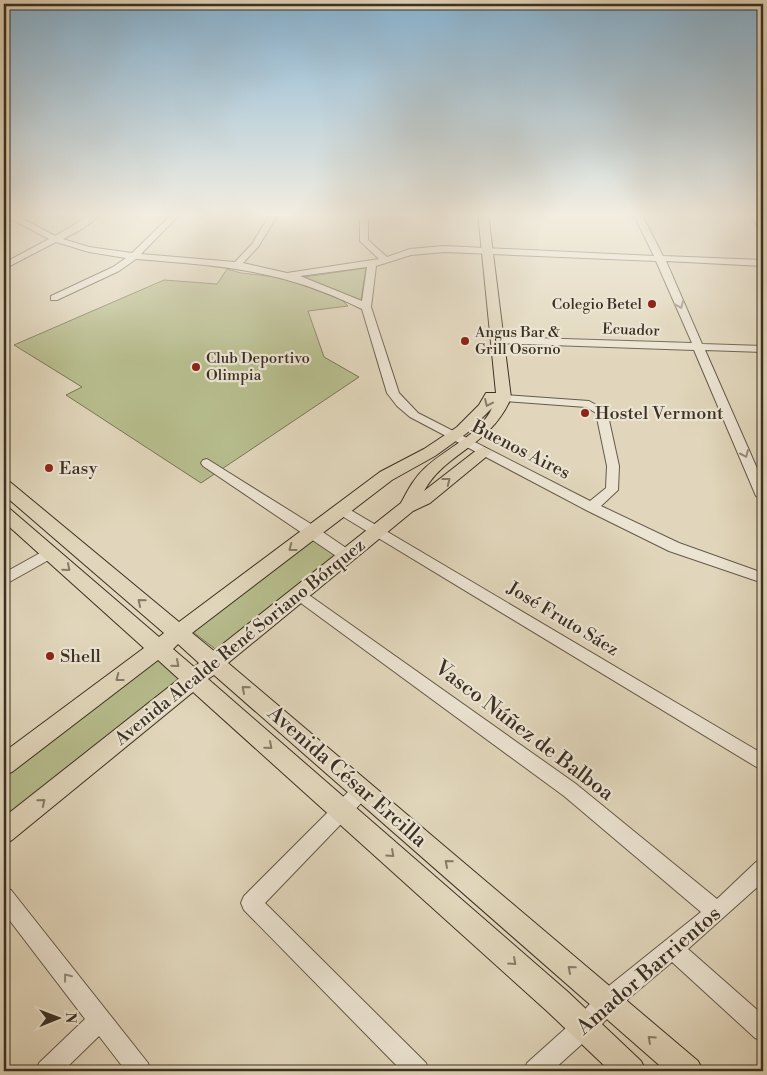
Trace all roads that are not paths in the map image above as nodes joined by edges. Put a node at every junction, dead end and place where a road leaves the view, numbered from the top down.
1 (123, 263) edge
2 (220, 263) edge
3 (483, 263) edge
4 (484, 263) edge
5 (662, 263) edge
6 (372, 264) joint
7 (237, 265) joint
8 (289, 275) junction
9 (54, 298) dead end
10 (366, 306) junction
11 (497, 340) junction
12 (698, 347) junction
13 (763, 349) edge
14 (504, 398) junction
15 (447, 433) junction
16 (468, 443) junction
17 (484, 452) junction
18 (207, 463) dead end
19 (4, 486) edge
20 (763, 496) edge
21 (407, 507) junction
22 (591, 507) junction
23 (342, 510) junction
24 (4, 513) edge
25 (378, 531) junction
26 (313, 532) junction
27 (49, 553) junction
28 (347, 556) junction
29 (763, 578) edge
30 (4, 580) edge
31 (299, 594) junction
32 (178, 633) junction
33 (158, 648) junction
34 (214, 663) junction
35 (193, 679) junction
36 (763, 763) edge
37 (4, 765) edge
38 (362, 790) junction
39 (343, 810) junction
40 (4, 832) edge
41 (763, 869) edge
42 (4, 897) edge
43 (717, 912) junction
44 (672, 948) junction
45 (608, 1001) junction
46 (100, 1020) junction
47 (584, 1027) junction
48 (763, 1030) edge
49 (47, 1071) edge
50 (140, 1071) edge
51 (418, 1071) edge
52 (535, 1071) edge
53 (631, 1071) edge
54 (688, 1071) edge

1 - 9 street
2 - 7 street
3 -> 15 main road
4 - 11 main road
5 -> 12 street
6 - 8 street
6 - 10 street, Buenos Aires
7 - 8 street
8 - 10 street
10 - 15 street, Buenos Aires
11 - 12 street, Ecuador
11 - 14 main road
12 - 13 street, Ecuador
12 -> 20 street
14 - 16 main road, Avenida Alcalde René Soriano Bórquez
14 - 22 street
15 - 16 street, Buenos Aires
15 - 23 main road
16 - 17 street, Buenos Aires
16 - 21 main road, Avenida Alcalde René Soriano Bórquez
21 -> 17 main road
17 - 22 street, Buenos Aires
18 - 26 street
32 -> 19 main road, Avenida César Ercilla
21 - 25 main road, Avenida Alcalde René Soriano Bórquez
22 - 29 street, Buenos Aires
23 - 25 street, José Fruto Sáez
23 - 26 main road
24 - 27 main road, Avenida César Ercilla
25 - 28 main road, Avenida Alcalde René Soriano Bórquez
25 - 36 street, José Fruto Sáez
26 - 28 street
26 -> 32 main road
27 - 30 street
27 -> 33 main road, Avenida César Ercilla
28 - 31 main road, Avenida Alcalde René Soriano Bórquez
31 - 34 main road, Avenida Alcalde René Soriano Bórquez
31 - 43 street, Vasco Núñez de Balboa
32 - 33 main road
32 - 34 main road, Avenida César Ercilla
33 -> 35 main road, Avenida César Ercilla
33 -> 37 main road
34 - 35 main road, Avenida Alcalde René Soriano Bórquez
38 -> 34 main road, Avenida César Ercilla
35 -> 39 main road, Avenida César Ercilla
40 -> 35 main road, Avenida Alcalde René Soriano Bórquez
38 - 39 street
45 -> 38 main road, Avenida César Ercilla
39 -> 47 main road, Avenida César Ercilla
39 - 51 street
41 - 43 street, Amador Barrientos
46 -> 42 street
43 - 44 street, Amador Barrientos
44 - 45 street, Amador Barrientos
44 - 48 street
45 - 47 street, Amador Barrientos
54 -> 45 main road, Avenida César Ercilla
46 - 49 street
46 - 50 street
47 - 52 street, Amador Barrientos
47 - 53 main road, Avenida César Ercilla

